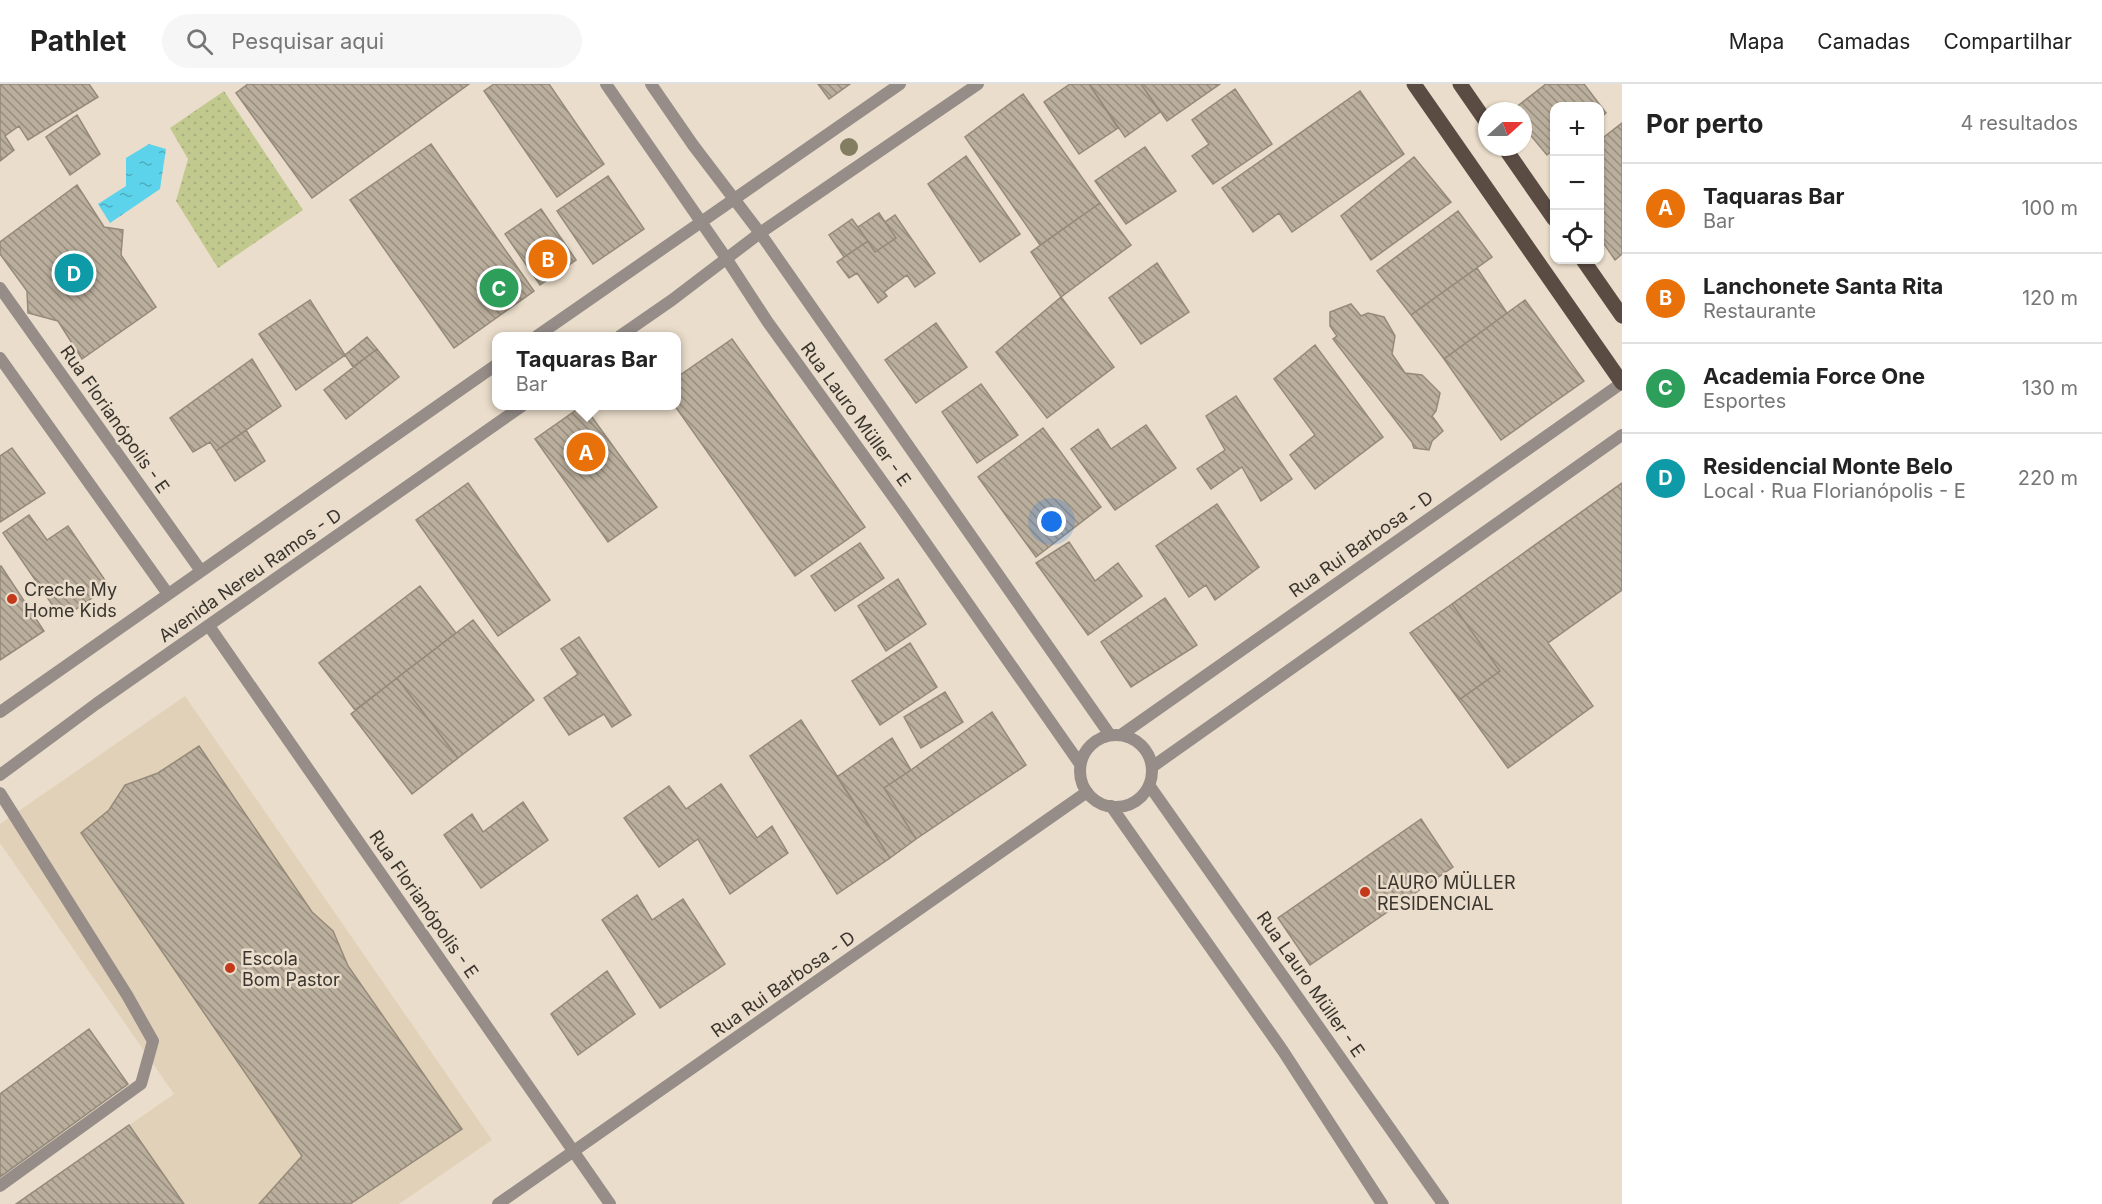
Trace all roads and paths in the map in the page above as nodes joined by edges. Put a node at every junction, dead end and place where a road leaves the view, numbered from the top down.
1 (606, 84) edge
2 (651, 84) edge
3 (900, 84) edge
4 (978, 84) edge
5 (1414, 84) edge
6 (1460, 84) edge
7 (1478, 110) edge
8 (1510, 156) edge
9 (734, 198) junction
10 (1550, 213) edge
11 (701, 221) junction
12 (760, 233) junction
13 (726, 258) junction
14 (1586, 264) edge
15 (0, 288) edge
16 (1622, 316) edge
17 (543, 332) edge
18 (625, 332) edge
19 (0, 358) edge
20 (492, 368) edge
21 (1622, 383) edge
22 (515, 410) edge
23 (1622, 435) edge
24 (201, 571) junction
25 (168, 594) junction
26 (209, 626) junction
27 (0, 712) edge
28 (1115, 735) junction
29 (1080, 764) junction
30 (1152, 767) junction
31 (0, 775) edge
32 (1149, 785) junction
33 (1087, 792) junction
34 (0, 794) edge
35 (1111, 806) junction
36 (574, 1152) junction
37 (0, 1186) edge
38 (498, 1204) edge
39 (610, 1204) edge
40 (1382, 1204) edge
41 (1443, 1204) edge

1 - 11 street, Rua Lauro Müller - E
2 - 9 street, Rua Lauro Müller - E
3 - 9 street
4 - 12 street
5 - 21 main road
6 - 7 main road
8 - 10 main road
9 - 11 street
9 - 12 street, Rua Lauro Müller - E
11 - 13 street, Rua Lauro Müller - E
11 - 17 street
12 - 13 street
12 - 28 street, Rua Lauro Müller - E
13 - 18 street
13 - 29 street, Rua Lauro Müller - E
14 - 16 main road
15 - 24 street, Rua Florianópolis - E
19 - 25 street
20 - 24 street, Avenida Nereu Ramos - D
21 - 28 street, Rua Rui Barbosa - D
22 - 26 street, Avenida Nereu Ramos - D
23 - 30 street
24 - 25 street, Avenida Nereu Ramos - D
25 - 27 street, Avenida Nereu Ramos - D
26 - 31 street, Avenida Nereu Ramos - D
26 - 36 street, Rua Florianópolis - E
28 - 29 street
28 - 30 street
29 - 33 street
30 - 32 street
32 - 35 street
32 - 41 street, Rua Lauro Müller - E
33 - 35 street
33 - 36 street, Rua Rui Barbosa - D
34 - 37 street
35 - 40 street
36 - 38 street, Rua Rui Barbosa - D
36 - 39 street, Rua Florianópolis - E

